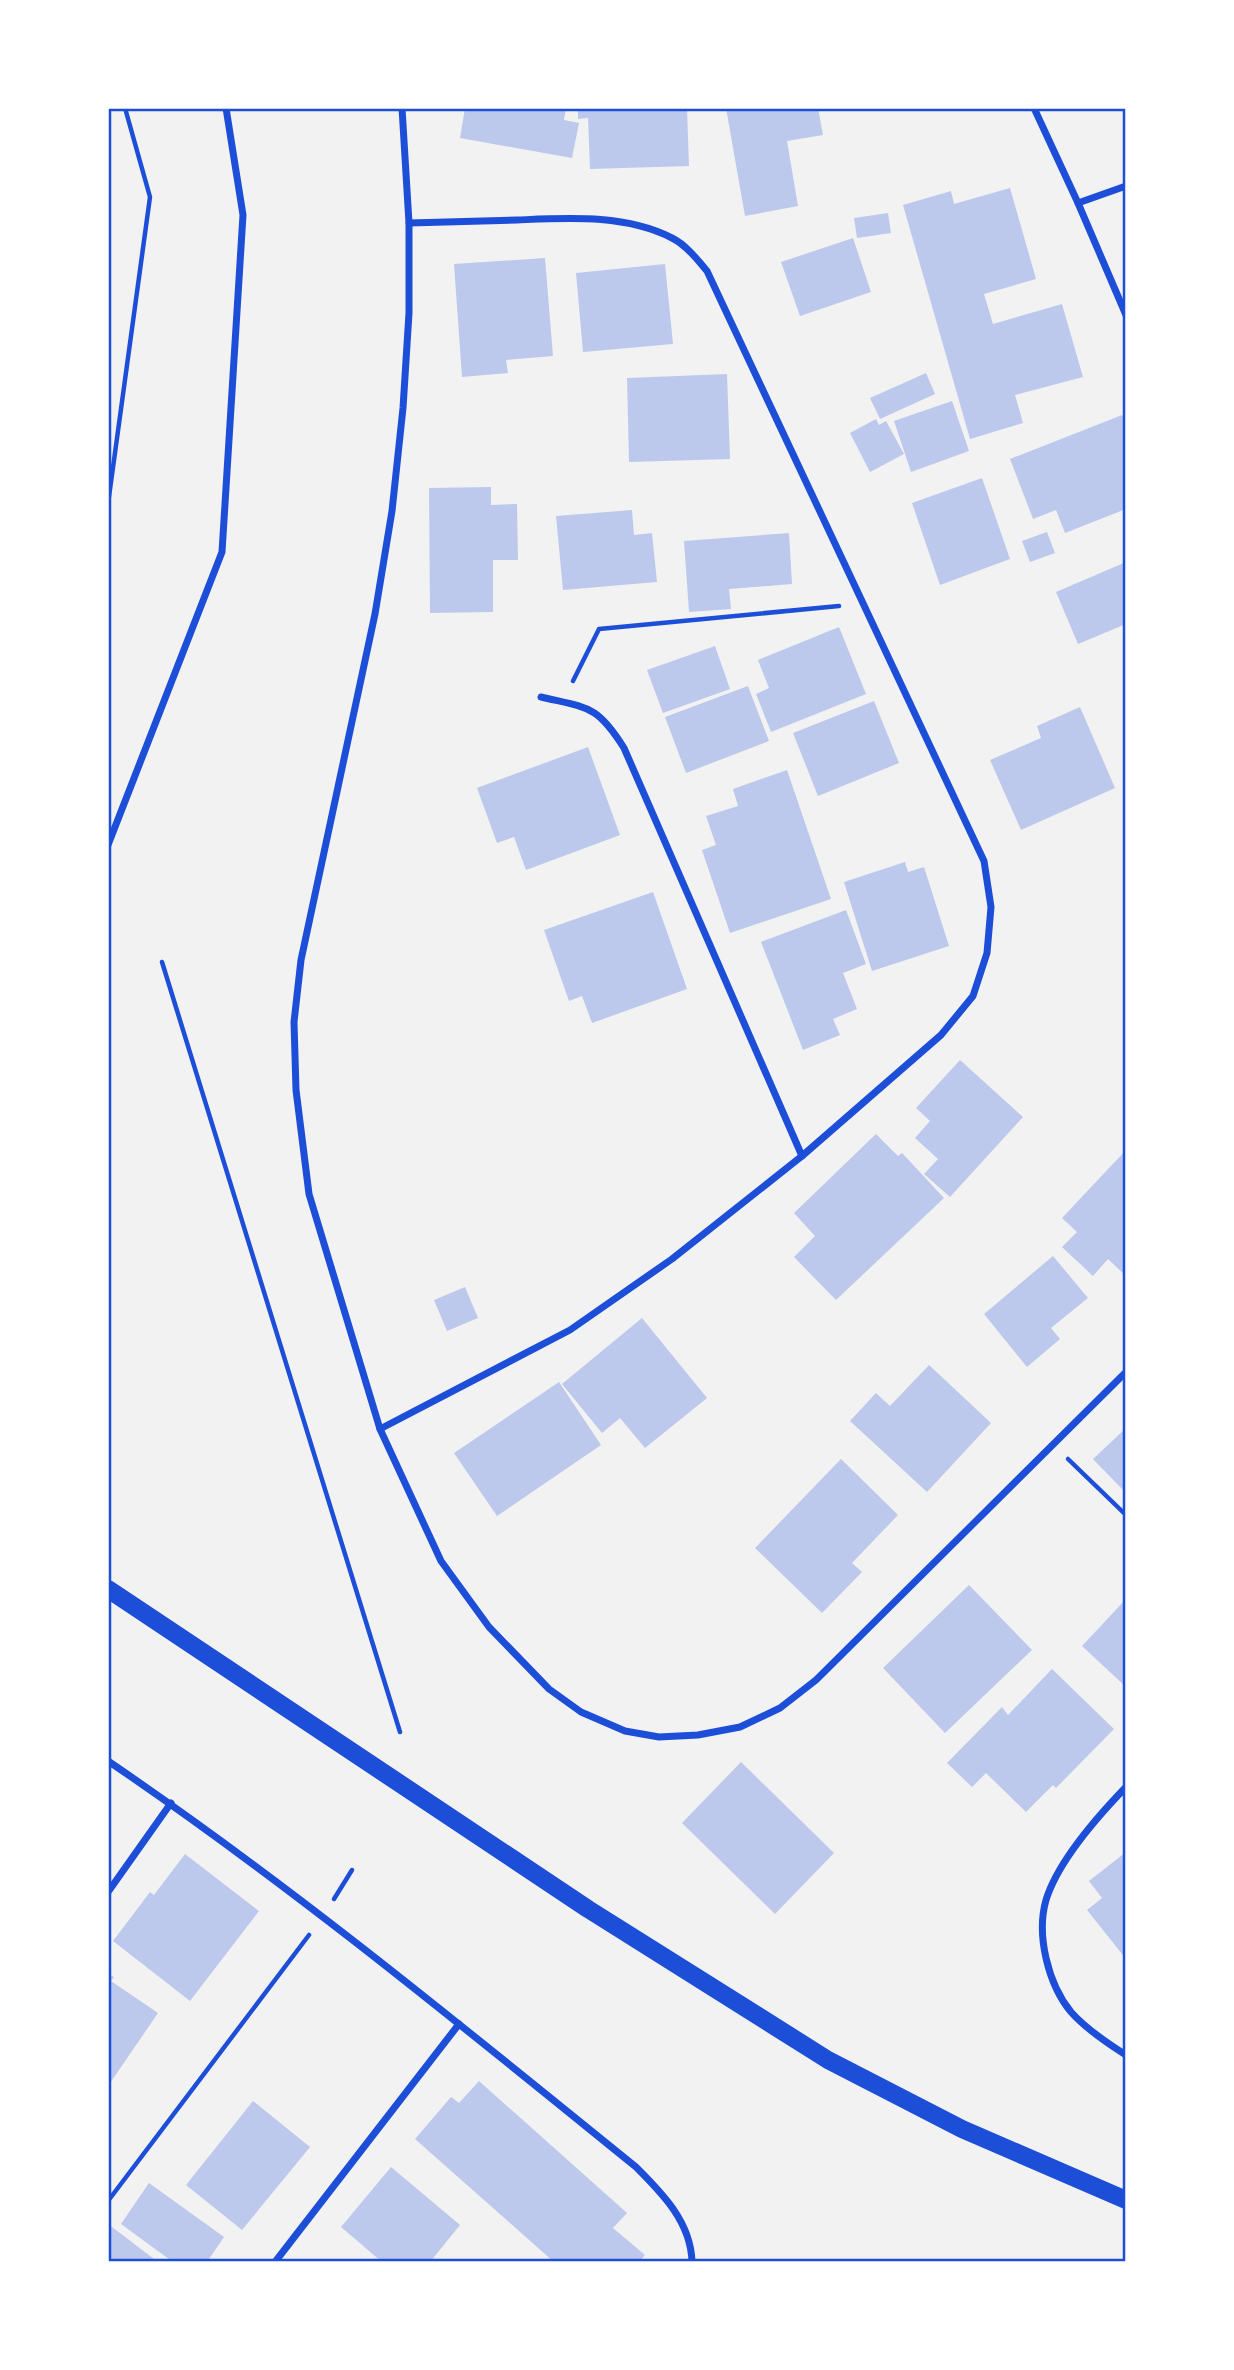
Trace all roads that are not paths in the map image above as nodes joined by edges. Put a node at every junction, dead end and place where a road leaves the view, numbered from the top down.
1 (226, 108) edge
2 (402, 108) edge
3 (1034, 108) edge
4 (1125, 186) edge
5 (1078, 203) junction
6 (409, 223) junction
7 (1125, 316) edge
8 (541, 697) dead end
9 (108, 845) edge
10 (802, 1156) junction
11 (1125, 1372) edge
12 (380, 1429) junction
13 (108, 1588) edge
14 (108, 1761) edge
15 (1125, 1787) edge
16 (171, 1803) junction
17 (108, 1892) edge
18 (459, 2024) junction
19 (1125, 2055) edge
20 (1125, 2200) edge
21 (275, 2262) edge
22 (692, 2262) edge

1 - 9 street
2 - 6 street
3 - 5 street
4 - 5 street
5 - 7 street
6 - 10 street
6 - 12 street
8 - 10 street
10 - 12 street
11 - 12 street
13 - 20 main road
14 - 16 street
15 - 19 street
16 - 17 street
16 - 18 street
18 - 21 street
18 - 22 street

